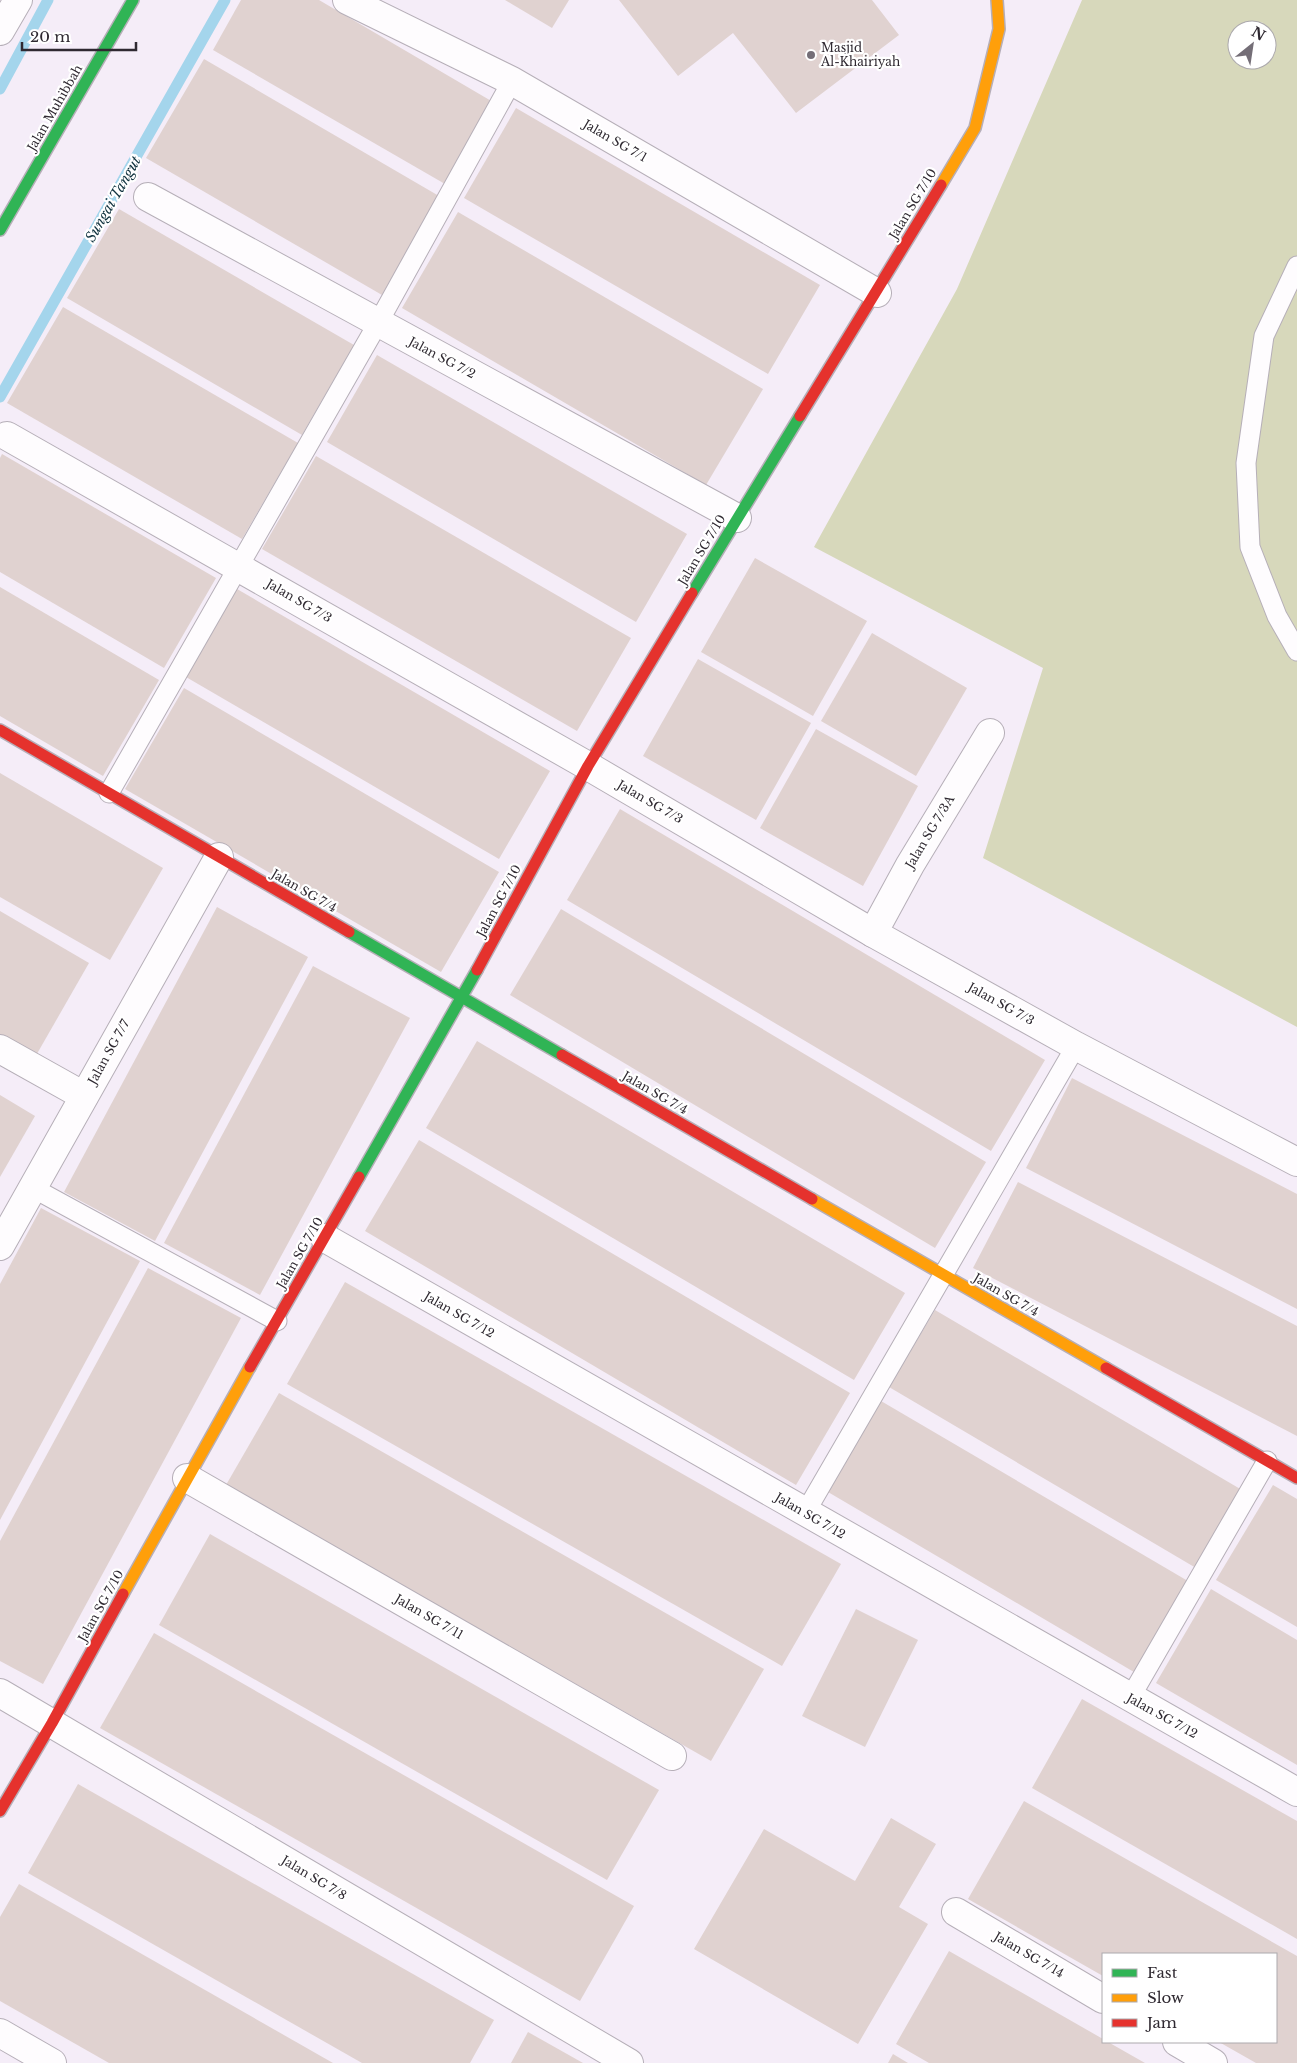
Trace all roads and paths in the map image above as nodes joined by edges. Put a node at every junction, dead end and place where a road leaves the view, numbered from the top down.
1 (18, 0) edge
2 (133, 0) edge
3 (347, 0) edge
4 (997, 0) edge
5 (0, 31) edge
6 (512, 81) junction
7 (148, 198) dead end
8 (0, 230) edge
9 (1297, 266) edge
10 (877, 293) junction
11 (378, 323) junction
12 (6, 436) dead end
13 (737, 518) junction
14 (239, 567) junction
15 (1297, 651) edge
16 (0, 730) edge
17 (990, 733) dead end
18 (588, 766) junction
19 (109, 793) junction
20 (219, 858) junction
21 (873, 933) junction
22 (462, 998) junction
23 (1076, 1046) junction
24 (0, 1049) edge
25 (84, 1096) junction
26 (1297, 1162) edge
27 (33, 1188) junction
28 (325, 1238) junction
29 (0, 1246) edge
30 (944, 1275) junction
31 (276, 1321) junction
32 (1267, 1461) junction
33 (187, 1478) junction
34 (1297, 1478) edge
35 (804, 1513) junction
36 (0, 1693) edge
37 (1130, 1698) junction
38 (52, 1723) junction
39 (672, 1756) dead end
40 (1297, 1792) edge
41 (0, 1811) edge
42 (956, 1912) dead end
43 (1102, 1997) edge
44 (0, 2033) edge
45 (1179, 2043) edge
46 (52, 2063) edge
47 (629, 2063) edge
48 (1213, 2063) edge

1 - 5 street
2 - 8 street, Jalan Muhibbah
3 - 6 street, Jalan SG 7/1
4 - 10 street, Jalan SG 7/10
6 - 10 street, Jalan SG 7/1
6 - 11 lane
7 - 11 street, Jalan SG 7/2
9 - 15 lane
10 - 13 street, Jalan SG 7/10
11 - 13 street, Jalan SG 7/2
11 - 14 lane
12 - 14 street, Jalan SG 7/3
13 - 18 street, Jalan SG 7/10
14 - 18 street, Jalan SG 7/3
14 - 19 lane
16 - 19 street, Jalan SG 7/4
17 - 21 street, Jalan SG 7/3A
18 - 21 street, Jalan SG 7/3
18 - 22 street, Jalan SG 7/10
19 - 20 street, Jalan SG 7/4
20 - 22 street, Jalan SG 7/4
20 - 25 street, Jalan SG 7/7
21 - 23 street, Jalan SG 7/3
22 - 28 street, Jalan SG 7/10
22 - 30 street, Jalan SG 7/4
23 - 26 street, Jalan SG 7/3
23 - 30 lane
24 - 25 street
25 - 27 street, Jalan SG 7/7
27 - 29 street, Jalan SG 7/7
27 - 31 lane
28 - 31 street, Jalan SG 7/10
28 - 35 street, Jalan SG 7/12
30 - 32 street, Jalan SG 7/4
30 - 35 lane
31 - 33 street, Jalan SG 7/10
32 - 34 street, Jalan SG 7/4
32 - 37 lane
33 - 38 street, Jalan SG 7/10
33 - 39 street, Jalan SG 7/11
35 - 37 street, Jalan SG 7/12
36 - 38 street, Jalan SG 7/8
37 - 40 street, Jalan SG 7/12
38 - 41 street, Jalan SG 7/10
38 - 47 street, Jalan SG 7/8
42 - 43 street, Jalan SG 7/14
44 - 46 street
45 - 48 street

